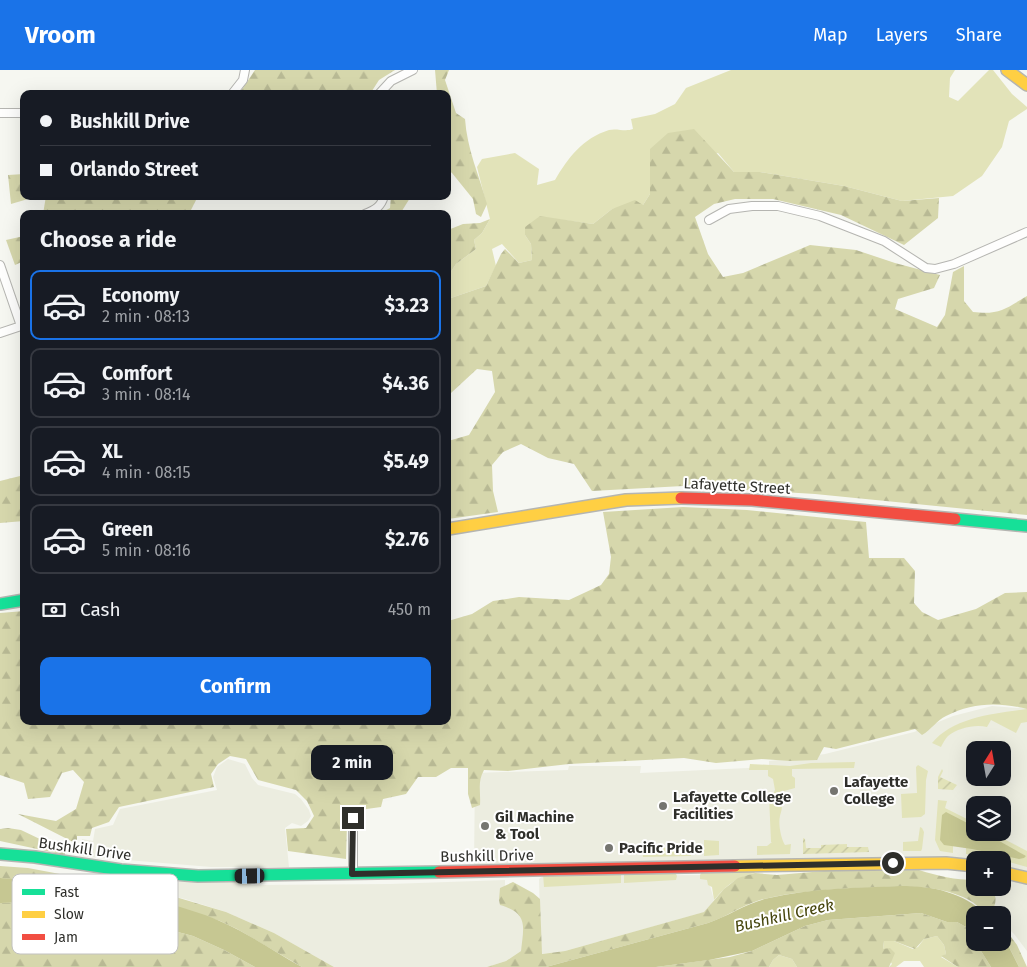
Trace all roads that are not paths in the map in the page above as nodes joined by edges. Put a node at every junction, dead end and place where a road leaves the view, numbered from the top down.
1 (245, 70) edge
2 (1008, 70) edge
3 (410, 71) edge
4 (1027, 85) edge
5 (235, 90) edge
6 (383, 90) edge
7 (0, 113) edge
8 (20, 114) edge
9 (708, 220) dead end
10 (1027, 232) edge
11 (0, 264) edge
12 (20, 319) edge
13 (20, 328) edge
14 (0, 333) edge
15 (1027, 526) edge
16 (451, 529) edge
17 (20, 601) edge
18 (0, 604) edge
19 (353, 818) dead end
20 (0, 854) edge
21 (966, 865) edge
22 (161, 874) edge
23 (352, 874) junction
24 (1011, 874) edge
25 (178, 875) edge
26 (1027, 878) edge

1 - 5 street
2 - 4 street
3 - 6 street
7 - 8 street
9 - 10 street
11 - 12 street
13 - 14 street
15 - 16 street, Lafayette Street
17 - 18 street
19 - 23 street
20 - 22 street, Bushkill Drive
21 - 23 street, Bushkill Drive
23 - 25 street, Bushkill Drive
24 - 26 street

